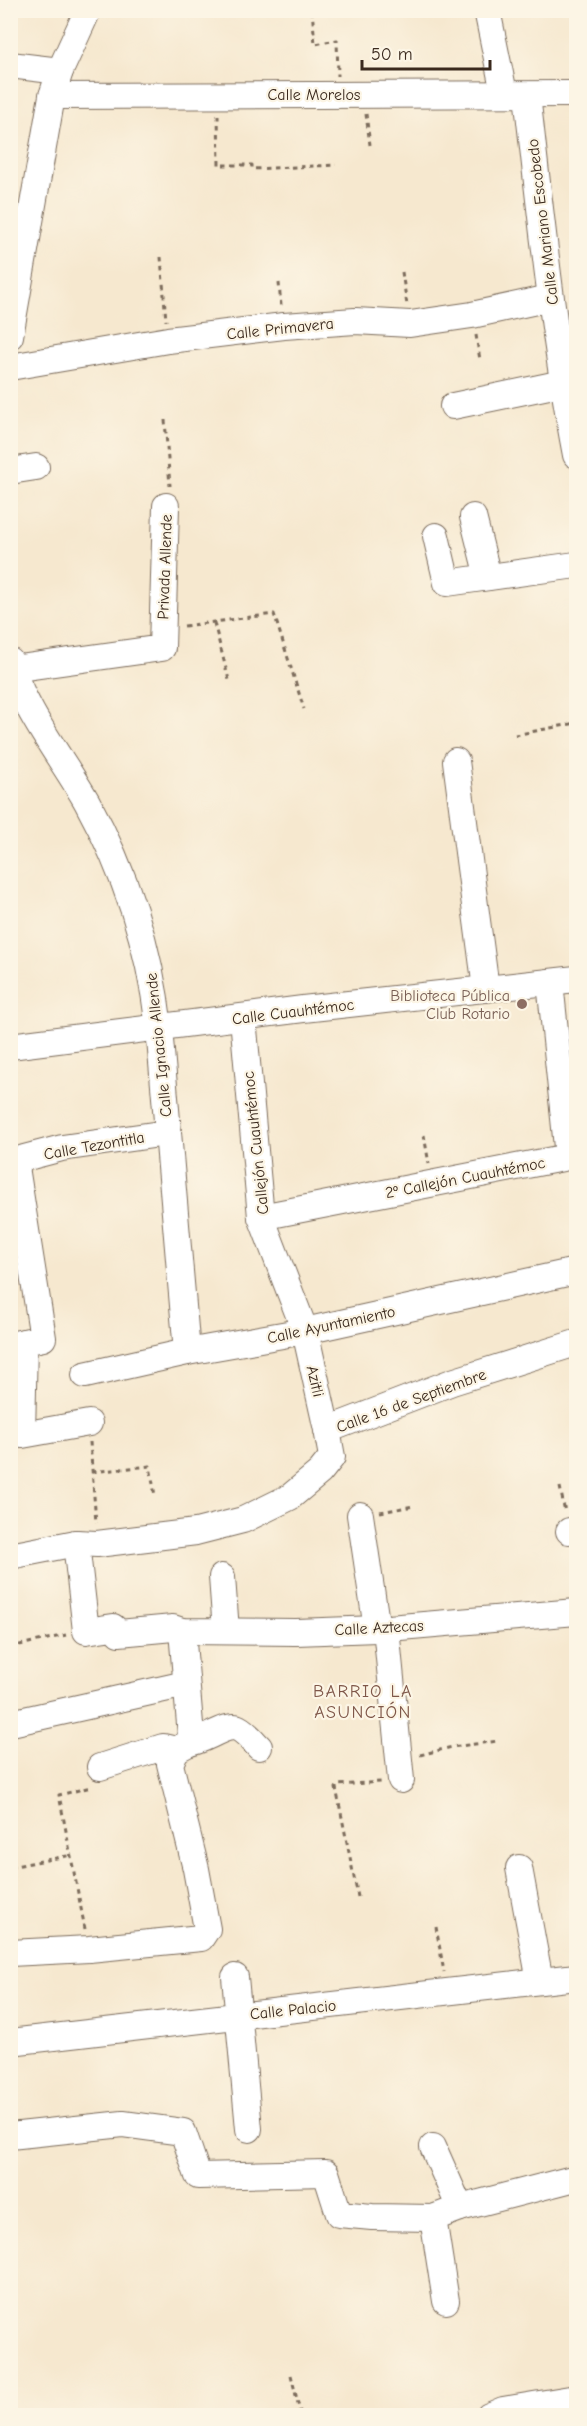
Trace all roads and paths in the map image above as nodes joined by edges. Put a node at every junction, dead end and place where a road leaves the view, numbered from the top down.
1 (88, 10) edge
2 (312, 10) edge
3 (487, 10) edge
4 (10, 65) edge
5 (60, 71) junction
6 (338, 94) junction
7 (364, 94) junction
8 (515, 94) junction
9 (576, 94) edge
10 (217, 95) junction
11 (52, 96) junction
12 (370, 145) dead end
13 (336, 165) dead end
14 (17, 251) edge
15 (161, 257) dead end
16 (402, 272) dead end
17 (550, 298) junction
18 (410, 324) junction
19 (10, 336) edge
20 (168, 340) junction
21 (10, 367) edge
22 (562, 383) junction
23 (453, 406) dead end
24 (165, 420) dead end
25 (576, 455) edge
26 (36, 467) dead end
27 (10, 471) edge
28 (166, 506) joint
29 (473, 517) dead end
30 (436, 536) dead end
31 (576, 565) edge
32 (488, 577) junction
33 (214, 623) junction
34 (162, 628) junction
35 (11, 665) edge
36 (229, 680) dead end
37 (20, 708) edge
38 (304, 709) dead end
39 (576, 723) edge
40 (515, 735) dead end
41 (456, 762) dead end
42 (576, 979) edge
43 (550, 982) junction
44 (486, 988) junction
45 (243, 1018) junction
46 (159, 1028) junction
47 (10, 1046) edge
48 (167, 1133) junction
49 (424, 1135) dead end
50 (432, 1184) junction
51 (261, 1217) junction
52 (576, 1271) edge
53 (305, 1331) junction
54 (17, 1343) edge
55 (576, 1343) edge
56 (187, 1352) junction
57 (85, 1375) dead end
58 (89, 1423) joint
59 (327, 1430) junction
60 (92, 1472) junction
61 (155, 1496) dead end
62 (414, 1506) dead end
63 (360, 1515) joint
64 (87, 1543) junction
65 (10, 1556) edge
66 (222, 1576) dead end
67 (576, 1612) edge
68 (382, 1628) junction
69 (86, 1631) junction
70 (182, 1631) junction
71 (226, 1631) junction
72 (10, 1647) edge
73 (186, 1684) junction
74 (11, 1723) edge
75 (498, 1741) dead end
76 (183, 1746) junction
77 (259, 1747) dead end
78 (100, 1767) joint
79 (400, 1771) junction
80 (72, 1855) junction
81 (10, 1867) edge
82 (519, 1868) dead end
83 (358, 1897) dead end
84 (436, 1927) dead end
85 (89, 1949) junction
86 (10, 1953) edge
87 (235, 1977) dead end
88 (576, 1977) edge
89 (540, 1981) junction
90 (448, 1992) junction
91 (238, 2015) junction
92 (10, 2042) edge
93 (249, 2129) dead end
94 (10, 2136) edge
95 (433, 2147) dead end
96 (576, 2178) edge
97 (460, 2208) junction
98 (433, 2218) junction
99 (446, 2301) dead end
100 (291, 2375) dead end
101 (568, 2404) edge
102 (301, 2415) edge
103 (489, 2415) edge

1 - 5 street
2 - 6 path
3 - 8 street, Calle Mariano Escobedo
4 - 5 street
5 - 11 street
6 - 7 street, Calle Morelos
6 - 10 street, Calle Morelos
7 - 8 street, Calle Morelos
7 - 12 path
8 - 9 street, Calle Morelos
8 - 17 street, Calle Mariano Escobedo
10 - 11 street, Calle Morelos
10 - 13 path
11 - 14 street
14 - 19 street
15 - 20 path
16 - 18 path
17 - 18 street, Calle Primavera
17 - 22 street, Calle Mariano Escobedo
18 - 20 street, Calle Primavera
20 - 21 street, Calle Primavera
22 - 23 street
22 - 25 street, Calle Mariano Escobedo
24 - 28 path
26 - 27 street
28 - 34 street, Privada Allende
29 - 32 street
30 - 32 street
31 - 32 street
33 - 34 path
33 - 36 path
33 - 38 path
34 - 35 street
35 - 37 street, Calle Ignacio Allende
37 - 46 street, Calle Ignacio Allende
39 - 40 path
41 - 44 street
42 - 43 street, Calle Cuauhtémoc
43 - 44 street, Calle Cuauhtémoc
43 - 50 street, 2º Callejón Cuauhtémoc
44 - 45 street, Calle Cuauhtémoc
45 - 46 street, Calle Cuauhtémoc
45 - 51 street, Callejón Cuauhtémoc
46 - 47 street, Calle Cuauhtémoc
46 - 48 street, Calle Ignacio Allende
48 - 54 street, Calle Tezontitla
48 - 56 street, Calle Ignacio Allende
49 - 50 path
50 - 51 street, 2º Callejón Cuauhtémoc
51 - 53 street, Callejón Cuauhtémoc
52 - 53 street, Calle Ayuntamiento
53 - 56 street, Calle Ayuntamiento
53 - 59 street, Azitli
54 - 58 street
55 - 59 street, Calle 16 de Septiembre
56 - 57 street, Calle Ayuntamiento
58 - 60 path
59 - 64 street, Calle 16 de Septiembre
60 - 61 path
60 - 64 path
62 - 63 path
63 - 68 street
64 - 65 street, Calle 16 de Septiembre
64 - 69 street
66 - 71 street
67 - 68 street, Calle Aztecas
68 - 71 street, Calle Aztecas
68 - 79 street
69 - 70 street, Calle Aztecas
69 - 72 path
70 - 71 street, Calle Aztecas
70 - 73 street
73 - 74 street
73 - 76 street
75 - 79 path
76 - 77 street
76 - 78 street
76 - 85 street
78 - 80 path
79 - 83 path
80 - 81 path
80 - 85 path
82 - 89 street
84 - 90 path
85 - 86 street
87 - 91 street
88 - 89 street, Calle Palacio
89 - 90 street, Calle Palacio
90 - 91 street, Calle Palacio
91 - 92 street, Calle Palacio
91 - 93 street
94 - 98 street
95 - 97 street
96 - 97 street
97 - 98 street
98 - 99 street
100 - 102 path
101 - 103 street

